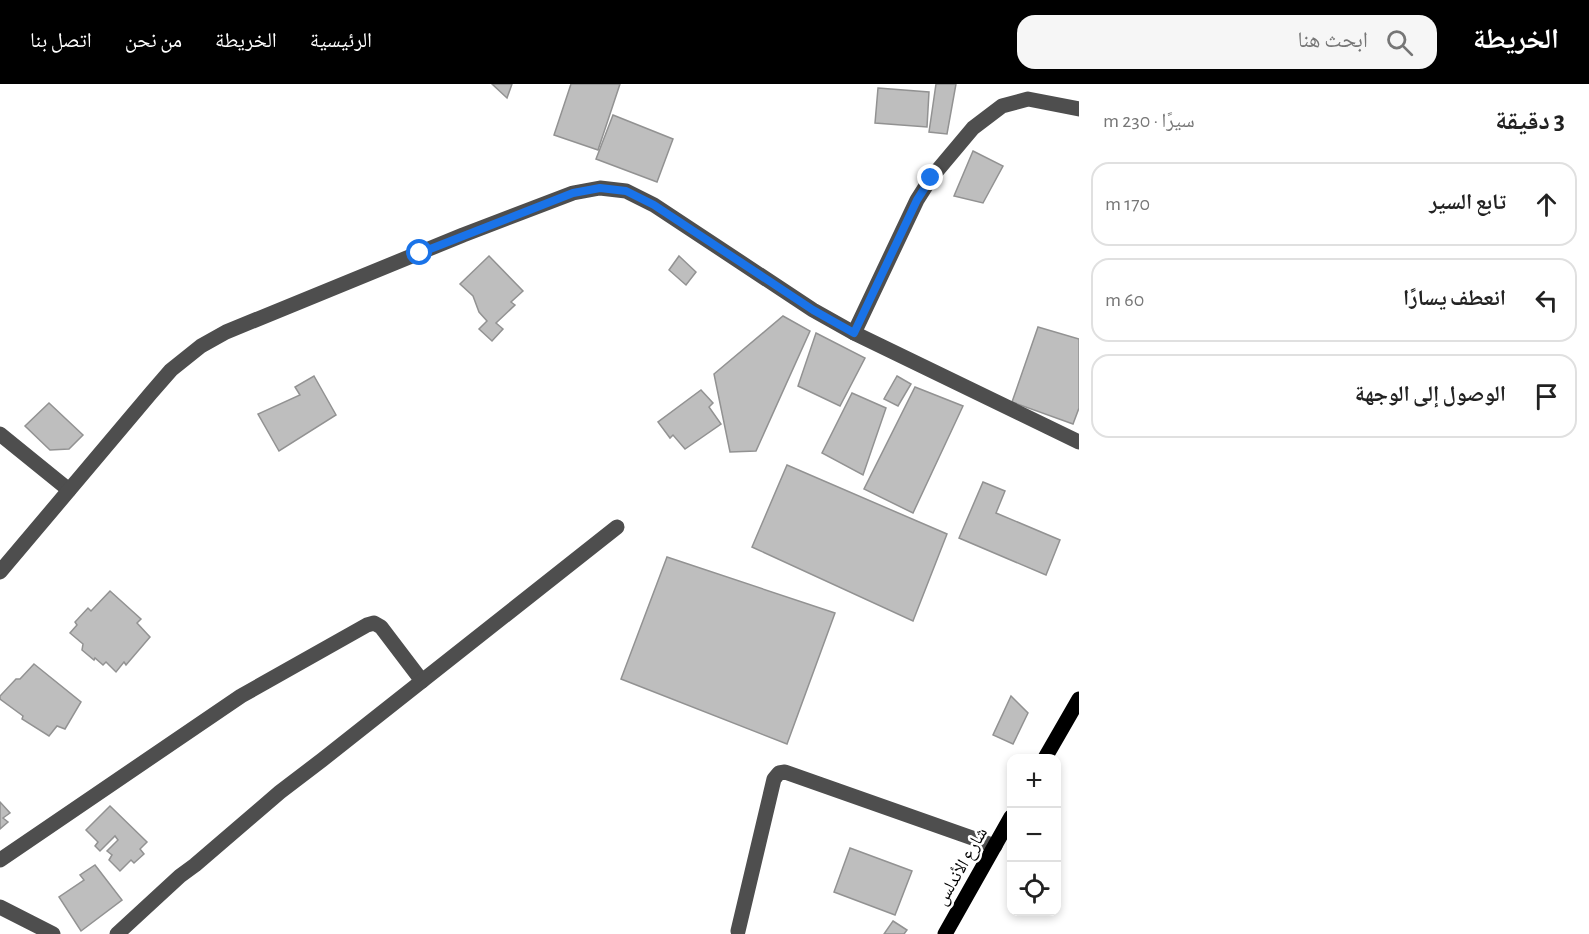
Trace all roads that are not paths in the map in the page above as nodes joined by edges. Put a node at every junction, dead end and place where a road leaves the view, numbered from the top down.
1 (1079, 109) edge
2 (854, 333) junction
3 (0, 434) edge
4 (1079, 442) edge
5 (69, 490) junction
6 (617, 527) dead end
7 (0, 572) edge
8 (422, 681) junction
9 (1079, 699) edge
10 (1048, 754) edge
11 (1007, 824) edge
12 (995, 846) junction
13 (0, 860) edge
14 (0, 907) edge
15 (738, 930) dead end
16 (53, 934) edge
17 (117, 934) edge
18 (945, 934) edge

1 - 2 street
2 - 4 street
2 - 5 street
3 - 5 street
5 - 7 street
6 - 8 street
8 - 13 street
8 - 17 street
9 - 10 main road
11 - 12 main road, شارع الأندلس
12 - 15 street
12 - 18 main road, شارع الأندلس
14 - 16 street

